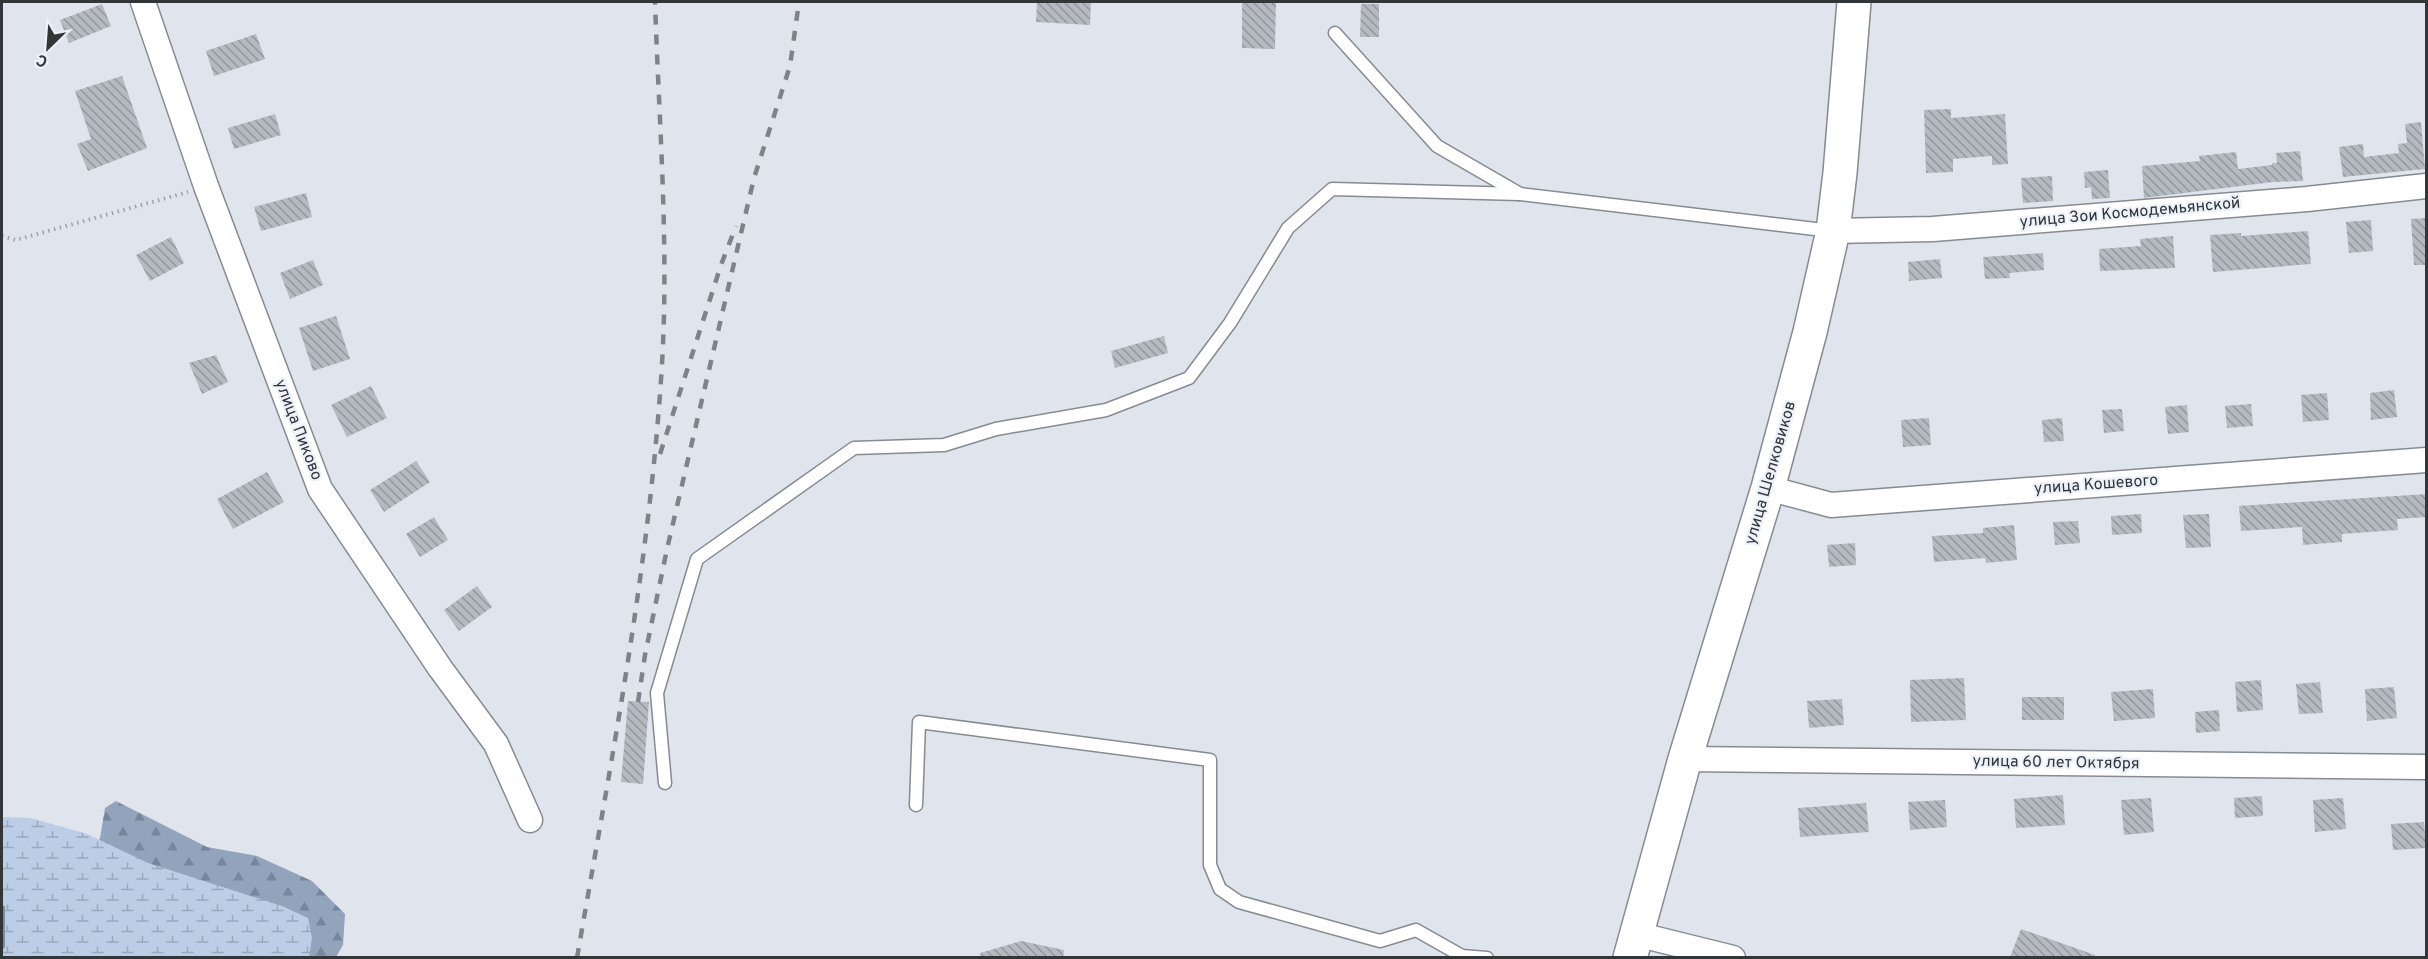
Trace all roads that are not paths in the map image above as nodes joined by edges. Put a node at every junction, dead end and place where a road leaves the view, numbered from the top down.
1 (143, 2) edge
2 (1854, 2) edge
3 (1335, 33) dead end
4 (2427, 186) edge
5 (1520, 194) junction
6 (1833, 231) junction
7 (2427, 460) edge
8 (1768, 489) junction
9 (1685, 759) junction
10 (2427, 767) edge
11 (665, 783) dead end
12 (916, 805) dead end
13 (530, 820) dead end
14 (1633, 946) edge
15 (1487, 957) edge
16 (1733, 957) edge

1 - 13 street, улица Пиково
2 - 6 street, улица Шелковиков
3 - 5 lane
4 - 6 street, улица Зои Космодемьянской
5 - 6 lane
5 - 11 lane
6 - 8 street, улица Шелковиков
7 - 8 street, улица Кошевого
8 - 9 street, улица Шелковиков
9 - 10 street, улица 60 лет Октября
9 - 14 street, улица Шелковиков
12 - 15 lane
14 - 16 street, улица Шелковиков

